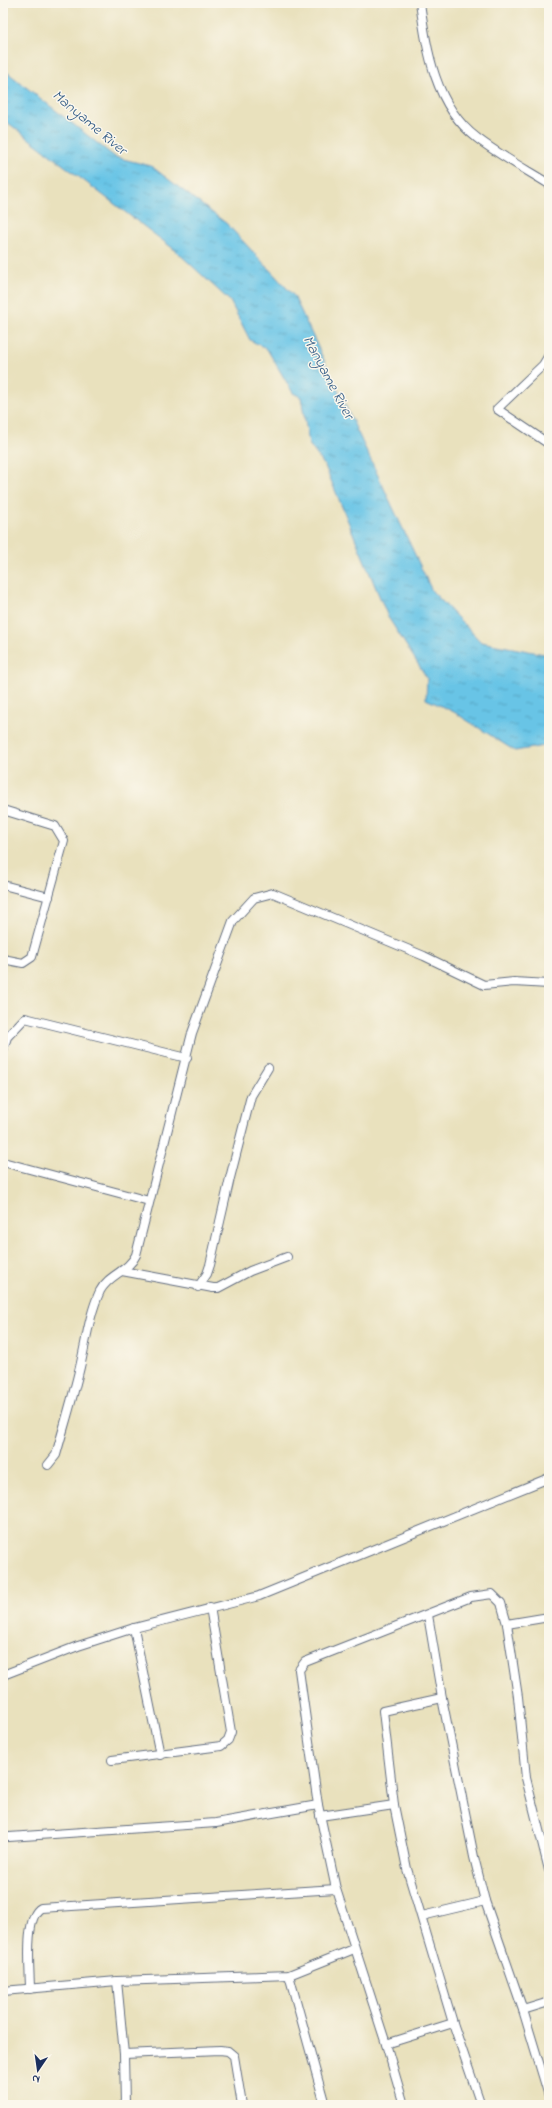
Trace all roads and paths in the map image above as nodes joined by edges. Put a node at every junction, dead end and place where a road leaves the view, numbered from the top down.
1 (420, 3) edge
2 (549, 184) edge
3 (549, 354) edge
4 (549, 444) edge
5 (3, 810) edge
6 (3, 885) edge
7 (50, 897) junction
8 (3, 959) edge
9 (549, 984) edge
10 (3, 1050) edge
11 (187, 1058) junction
12 (268, 1068) dead end
13 (3, 1162) edge
14 (149, 1201) junction
15 (287, 1257) dead end
16 (122, 1271) junction
17 (198, 1287) junction
18 (48, 1465) dead end
19 (549, 1478) edge
20 (210, 1607) junction
21 (428, 1615) junction
22 (549, 1617) edge
23 (507, 1624) junction
24 (134, 1628) junction
25 (3, 1675) edge
26 (442, 1698) junction
27 (160, 1755) junction
28 (112, 1760) dead end
29 (318, 1805) junction
30 (394, 1805) junction
31 (320, 1816) junction
32 (9, 1837) dead end
33 (549, 1870) edge
34 (336, 1889) junction
35 (485, 1901) junction
36 (422, 1916) junction
37 (354, 1950) junction
38 (289, 1975) junction
39 (117, 1981) junction
40 (30, 1989) junction
41 (3, 1991) edge
42 (549, 2002) edge
43 (523, 2010) junction
44 (453, 2023) junction
45 (386, 2044) junction
46 (124, 2054) junction
47 (549, 2096) edge
48 (125, 2105) edge
49 (242, 2105) edge
50 (324, 2105) edge
51 (404, 2105) edge
52 (481, 2105) edge

1 - 2 street
3 - 4 street
5 - 7 street
6 - 7 street
7 - 8 street
9 - 11 street
10 - 11 street
11 - 14 street
12 - 17 street
13 - 14 street
14 - 16 street
15 - 17 street
16 - 17 street
16 - 18 street
19 - 20 street
20 - 24 street
20 - 27 street
21 - 23 street
21 - 26 street
21 - 29 street
22 - 23 street
23 - 33 street
24 - 25 street
24 - 27 street
26 - 30 street
26 - 35 street
27 - 28 street
29 - 31 street
29 - 32 street
30 - 31 street
30 - 36 street
31 - 34 street
34 - 37 street
34 - 40 street
35 - 36 street
35 - 43 street
36 - 44 street
37 - 38 street
37 - 45 street
38 - 39 street
38 - 50 street
39 - 40 street
39 - 46 street
40 - 41 street
42 - 43 street
43 - 47 street
44 - 45 street
44 - 52 street
45 - 51 street
46 - 48 street
46 - 49 street

